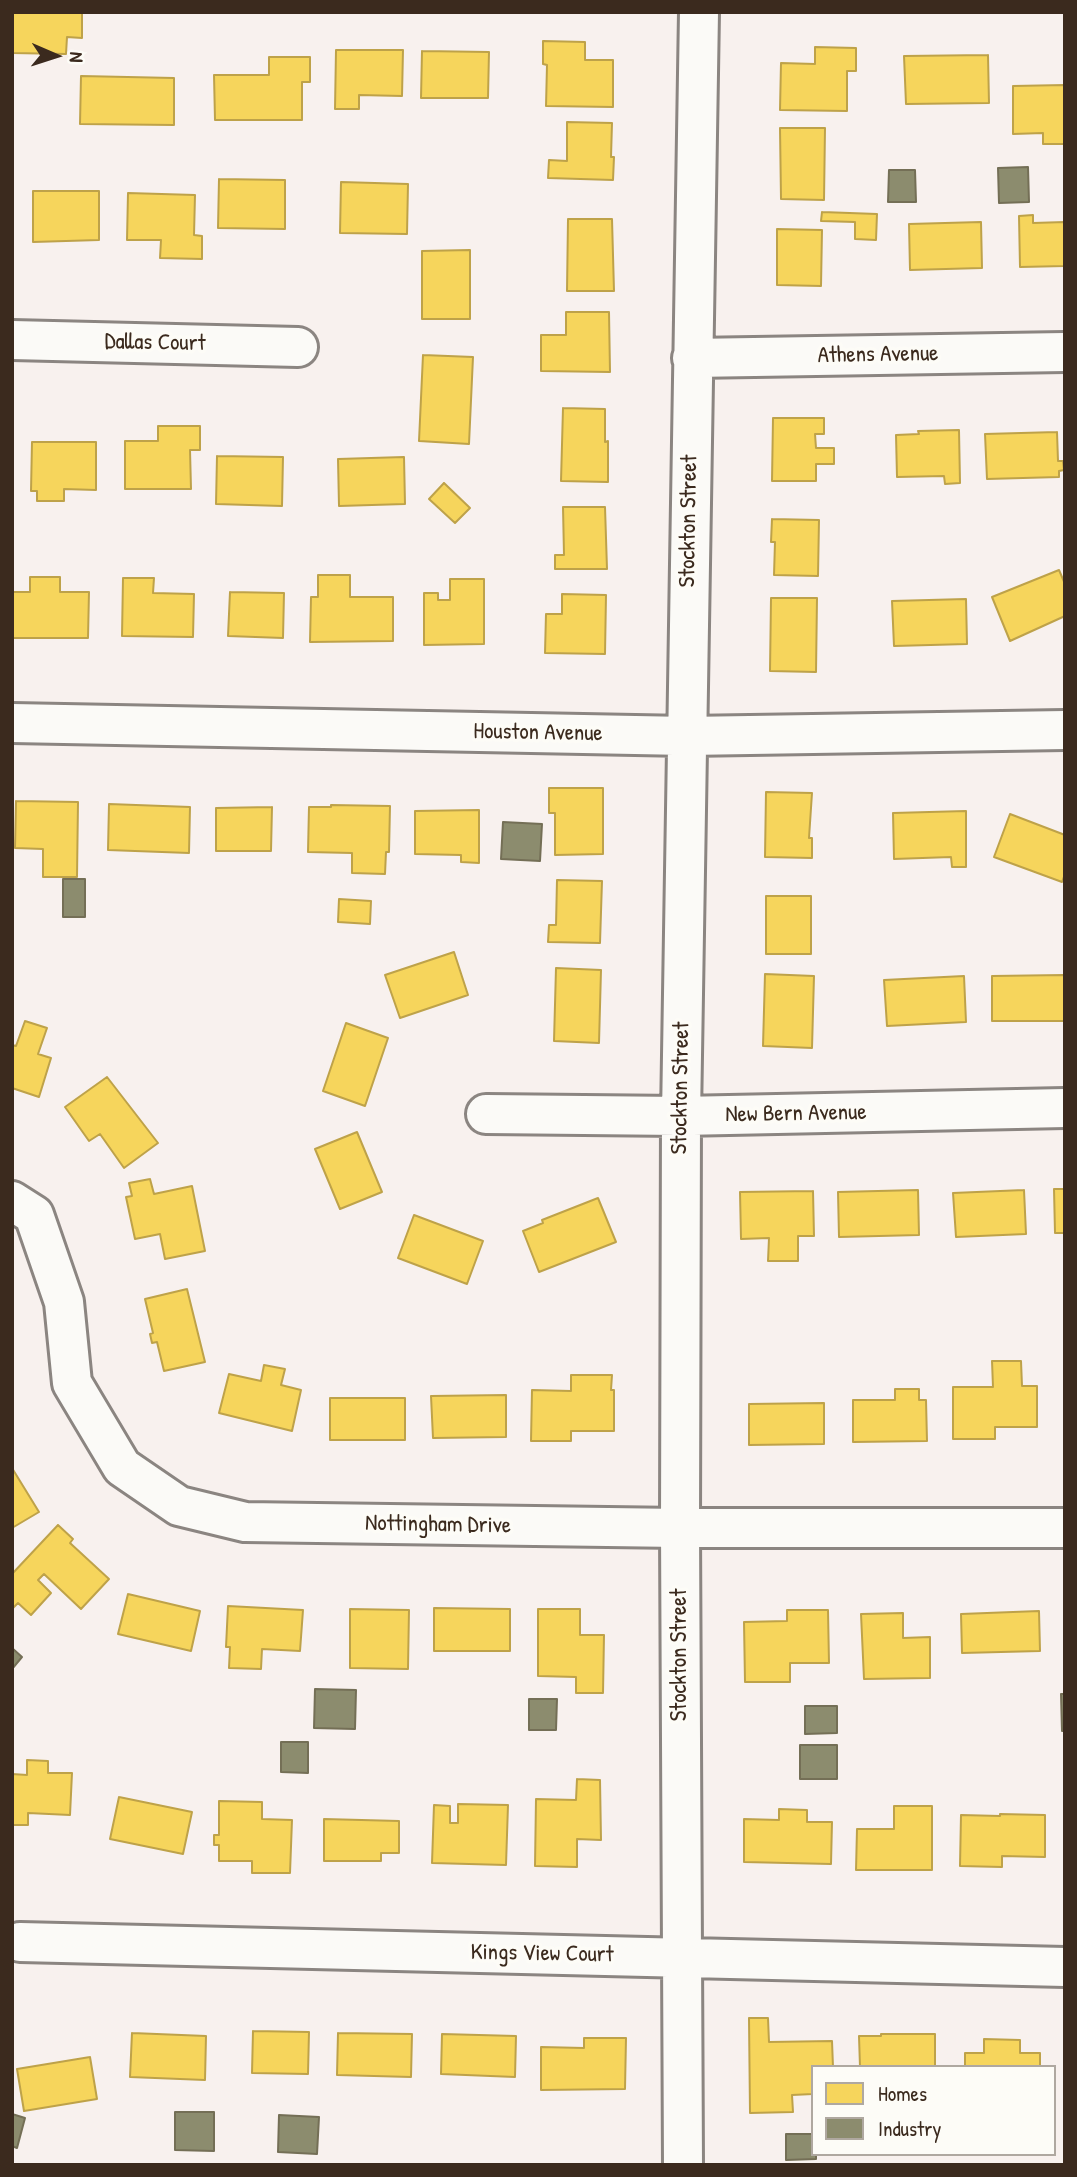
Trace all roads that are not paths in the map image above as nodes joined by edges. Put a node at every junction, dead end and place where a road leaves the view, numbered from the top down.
1 (699, 12) edge
2 (12, 340) edge
3 (298, 347) dead end
4 (1065, 352) edge
5 (692, 358) junction
6 (12, 723) edge
7 (1065, 730) edge
8 (687, 736) junction
9 (1065, 1108) edge
10 (486, 1114) dead end
11 (681, 1116) junction
12 (12, 1201) edge
13 (680, 1528) junction
14 (1065, 1528) edge
15 (20, 1942) dead end
16 (682, 1957) junction
17 (1065, 1967) edge
18 (683, 2165) edge

1 - 5 street, Stockton Street
2 - 3 street, Dallas Court
4 - 5 street, Athens Avenue
5 - 8 street, Stockton Street
6 - 8 street, Houston Avenue
7 - 8 street, Houston Avenue
8 - 11 street, Stockton Street
9 - 11 street, New Bern Avenue
10 - 11 street, New Bern Avenue
11 - 13 street, Stockton Street
12 - 13 street, Nottingham Drive
13 - 14 street, Nottingham Drive
13 - 16 street, Stockton Street
15 - 16 street, Kings View Court
16 - 17 street, Kings View Court
16 - 18 street, Stockton Street

